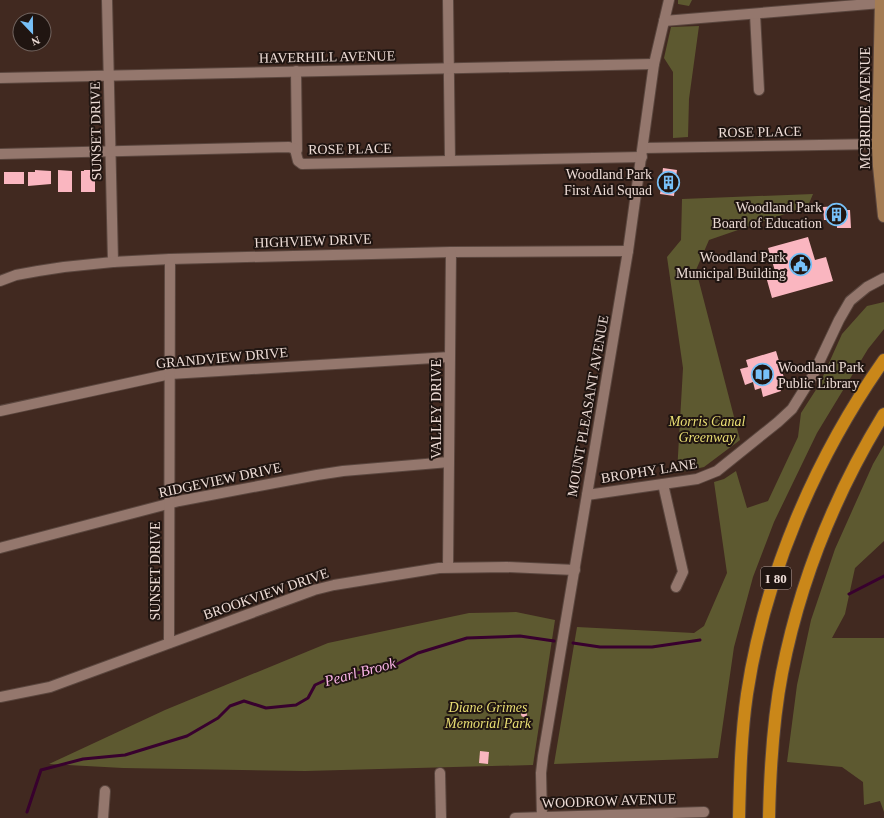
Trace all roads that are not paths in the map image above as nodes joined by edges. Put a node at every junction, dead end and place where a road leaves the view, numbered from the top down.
1 (107, 0) edge
2 (448, 0) edge
3 (669, 0) edge
4 (881, 2) edge
5 (755, 14) junction
6 (664, 21) junction
7 (654, 64) junction
8 (449, 68) junction
9 (296, 71) junction
10 (109, 75) junction
11 (0, 78) edge
12 (759, 90) dead end
13 (878, 144) junction
14 (296, 150) junction
15 (110, 151) junction
16 (642, 152) junction
17 (0, 154) edge
18 (450, 160) junction
19 (884, 216) edge
20 (628, 251) junction
21 (451, 252) junction
22 (170, 259) junction
23 (113, 262) junction
24 (884, 278) edge
25 (0, 281) edge
26 (450, 357) junction
27 (884, 360) edge
28 (170, 374) junction
29 (0, 411) edge
30 (884, 414) edge
31 (449, 462) junction
32 (663, 484) junction
33 (587, 495) junction
34 (170, 504) junction
35 (0, 548) edge
36 (448, 567) junction
37 (575, 570) junction
38 (676, 587) dead end
39 (169, 643) junction
40 (0, 697) edge
41 (440, 773) dead end
42 (105, 791) dead end
43 (704, 812) dead end
44 (644, 816) edge
45 (103, 818) edge
46 (441, 818) edge
47 (515, 818) edge
48 (542, 818) edge
49 (739, 818) edge
50 (769, 818) edge

1 - 10 street, SUNSET DRIVE
2 - 8 street
3 - 6 street, MOUNT PLEASANT AVENUE
4 - 5 street
4 - 13 main road, MCBRIDE AVENUE
5 - 6 street
5 - 12 street
6 - 7 street, MOUNT PLEASANT AVENUE
7 - 8 street, HAVERHILL AVENUE
7 - 16 street, MOUNT PLEASANT AVENUE
8 - 9 street, HAVERHILL AVENUE
8 - 18 street
9 - 10 street, HAVERHILL AVENUE
9 - 14 street
10 - 11 street, HAVERHILL AVENUE
10 - 15 street, SUNSET DRIVE
13 - 16 street, ROSE PLACE
13 - 19 main road, MCBRIDE AVENUE
14 - 15 street, ROSE PLACE
14 - 18 street, ROSE PLACE
15 - 17 street, ROSE PLACE
15 - 23 street, SUNSET DRIVE
16 - 18 street, ROSE PLACE
16 - 20 street, MOUNT PLEASANT AVENUE
20 - 21 street, HIGHVIEW DRIVE
20 - 33 street, MOUNT PLEASANT AVENUE
21 - 22 street, HIGHVIEW DRIVE
21 - 26 street, VALLEY DRIVE
22 - 23 street, HIGHVIEW DRIVE
22 - 28 street, SUNSET DRIVE
23 - 25 street, HIGHVIEW DRIVE
24 - 32 street, BROPHY LANE
26 - 28 street, GRANDVIEW DRIVE
26 - 31 street, VALLEY DRIVE
27 - 49 highway, I 80
28 - 29 street, GRANDVIEW DRIVE
28 - 34 street, SUNSET DRIVE
30 - 50 highway, I 80
31 - 34 street, RIDGEVIEW DRIVE
31 - 36 street, VALLEY DRIVE
32 - 33 street, BROPHY LANE
32 - 38 street
33 - 37 street, MOUNT PLEASANT AVENUE
34 - 35 street, RIDGEVIEW DRIVE
34 - 39 street, SUNSET DRIVE
36 - 37 street, BROOKVIEW DRIVE
36 - 39 street, BROOKVIEW DRIVE
37 - 48 street, MOUNT PLEASANT AVENUE
39 - 40 street, BROOKVIEW DRIVE
41 - 46 street
42 - 45 street
43 - 44 street, WOODROW AVENUE
44 - 48 street, WOODROW AVENUE
47 - 48 street, WOODROW AVENUE

